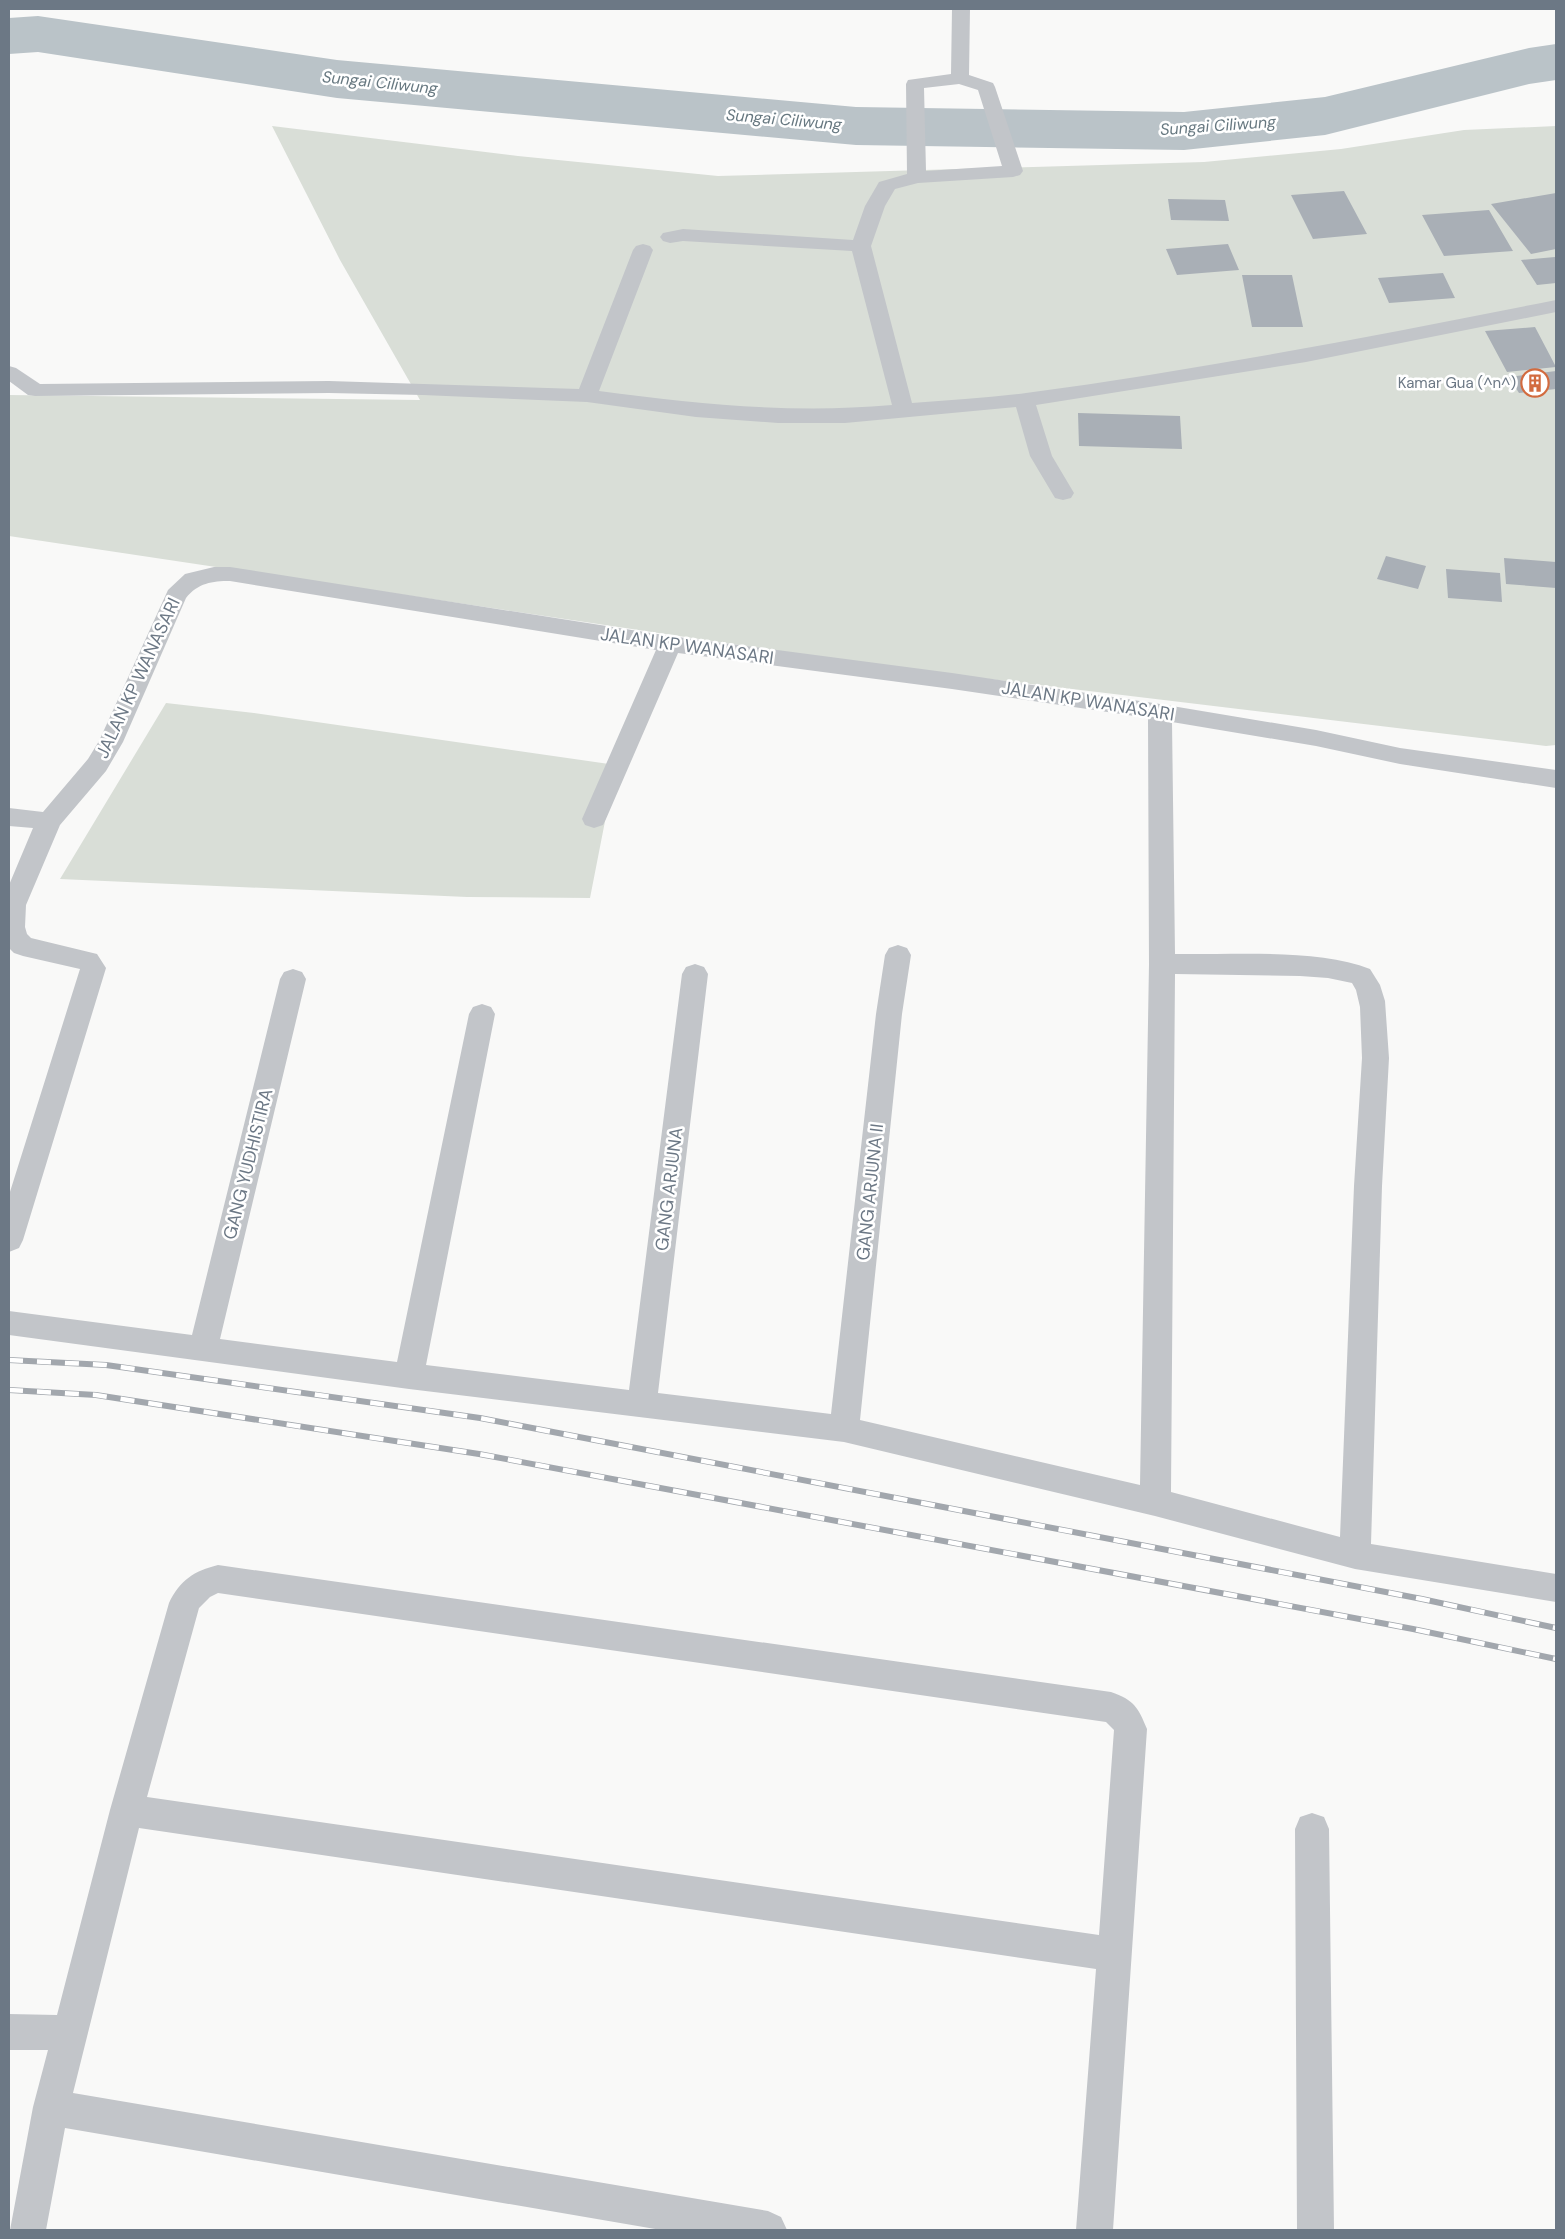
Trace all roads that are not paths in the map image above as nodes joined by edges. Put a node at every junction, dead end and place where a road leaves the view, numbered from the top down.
1 (961, 9) edge
2 (960, 78) junction
3 (916, 177) junction
4 (670, 237) dead end
5 (861, 246) junction
6 (643, 250) dead end
7 (1556, 306) edge
8 (9, 372) edge
9 (9, 388) edge
10 (35, 390) junction
11 (587, 396) junction
12 (1024, 400) junction
13 (904, 412) junction
14 (1063, 493) dead end
15 (670, 644) junction
16 (1160, 712) junction
17 (1556, 779) edge
18 (9, 817) edge
19 (594, 820) dead end
20 (49, 821) junction
21 (11, 905) edge
22 (898, 955) dead end
23 (1162, 964) junction
24 (695, 974) dead end
25 (293, 978) dead end
26 (482, 1014) dead end
27 (9, 1240) edge
28 (9, 1323) edge
29 (203, 1349) junction
30 (409, 1376) junction
31 (642, 1403) junction
32 (844, 1429) junction
33 (1155, 1502) junction
34 (1355, 1555) junction
35 (1556, 1588) edge
36 (127, 1810) junction
37 (1312, 1829) dead end
38 (1113, 1954) junction
39 (9, 2032) edge
40 (70, 2033) junction
41 (51, 2108) junction
42 (28, 2230) edge
43 (768, 2230) edge
44 (1095, 2230) edge
45 (1316, 2230) edge

1 - 2 street
2 - 3 street
2 - 3 street
3 - 5 street
4 - 5 street
5 - 13 street
6 - 11 street
7 - 12 street
8 - 10 street
9 - 10 street
10 - 11 street
11 - 13 street
12 - 13 street
12 - 14 street
15 - 16 street, JALAN KP WANASARI
15 - 19 street
15 - 20 street, JALAN KP WANASARI
16 - 17 street, JALAN KP WANASARI
16 - 23 street
18 - 20 street
20 - 21 street, JALAN KP WANASARI
21 - 27 street
22 - 32 street, GANG ARJUNA II
23 - 33 street
23 - 34 street
24 - 31 street, GANG ARJUNA
25 - 29 street, GANG YUDHISTIRA
26 - 30 street
28 - 29 street
29 - 30 street
30 - 31 street
31 - 32 street
32 - 33 street
33 - 34 street
34 - 35 street
36 - 38 street
36 - 38 street
36 - 40 street
37 - 45 street
38 - 44 street
39 - 40 street
40 - 41 street
41 - 42 street
41 - 43 street

